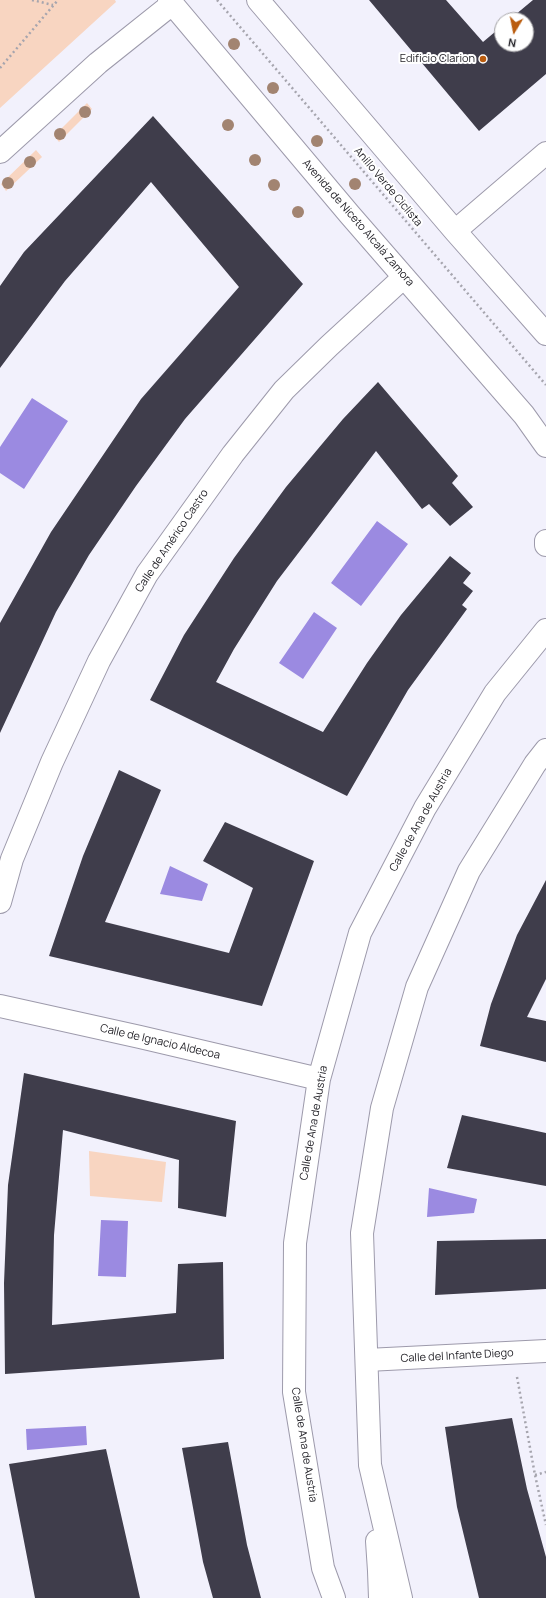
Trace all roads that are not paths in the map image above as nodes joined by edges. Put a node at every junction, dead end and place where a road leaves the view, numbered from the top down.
1 (258, 0) edge
2 (170, 2) edge
3 (0, 152) edge
4 (546, 154) edge
5 (455, 231) junction
6 (404, 277) junction
7 (546, 334) edge
8 (546, 446) edge
9 (546, 541) edge
10 (546, 545) edge
11 (546, 630) edge
12 (546, 750) edge
13 (0, 902) edge
14 (0, 1006) edge
15 (319, 1080) junction
16 (546, 1351) edge
17 (367, 1360) junction
18 (370, 1465) junction
19 (334, 1598) edge
20 (380, 1598) edge
21 (401, 1598) edge

1 - 5 street
2 - 3 street
2 - 6 street, Avenida de Niceto Alcalá Zamora
4 - 5 street
5 - 7 street
6 - 8 street, Avenida de Niceto Alcalá Zamora
6 - 13 street, Calle de Américo Castro
9 - 10 street
11 - 15 street, Calle de Ana de Austria
12 - 17 street
14 - 15 street, Calle de Ignacio Aldecoa
15 - 19 street, Calle de Ana de Austria
16 - 17 street, Calle del Infante Diego
17 - 18 street
18 - 20 street
18 - 21 street

